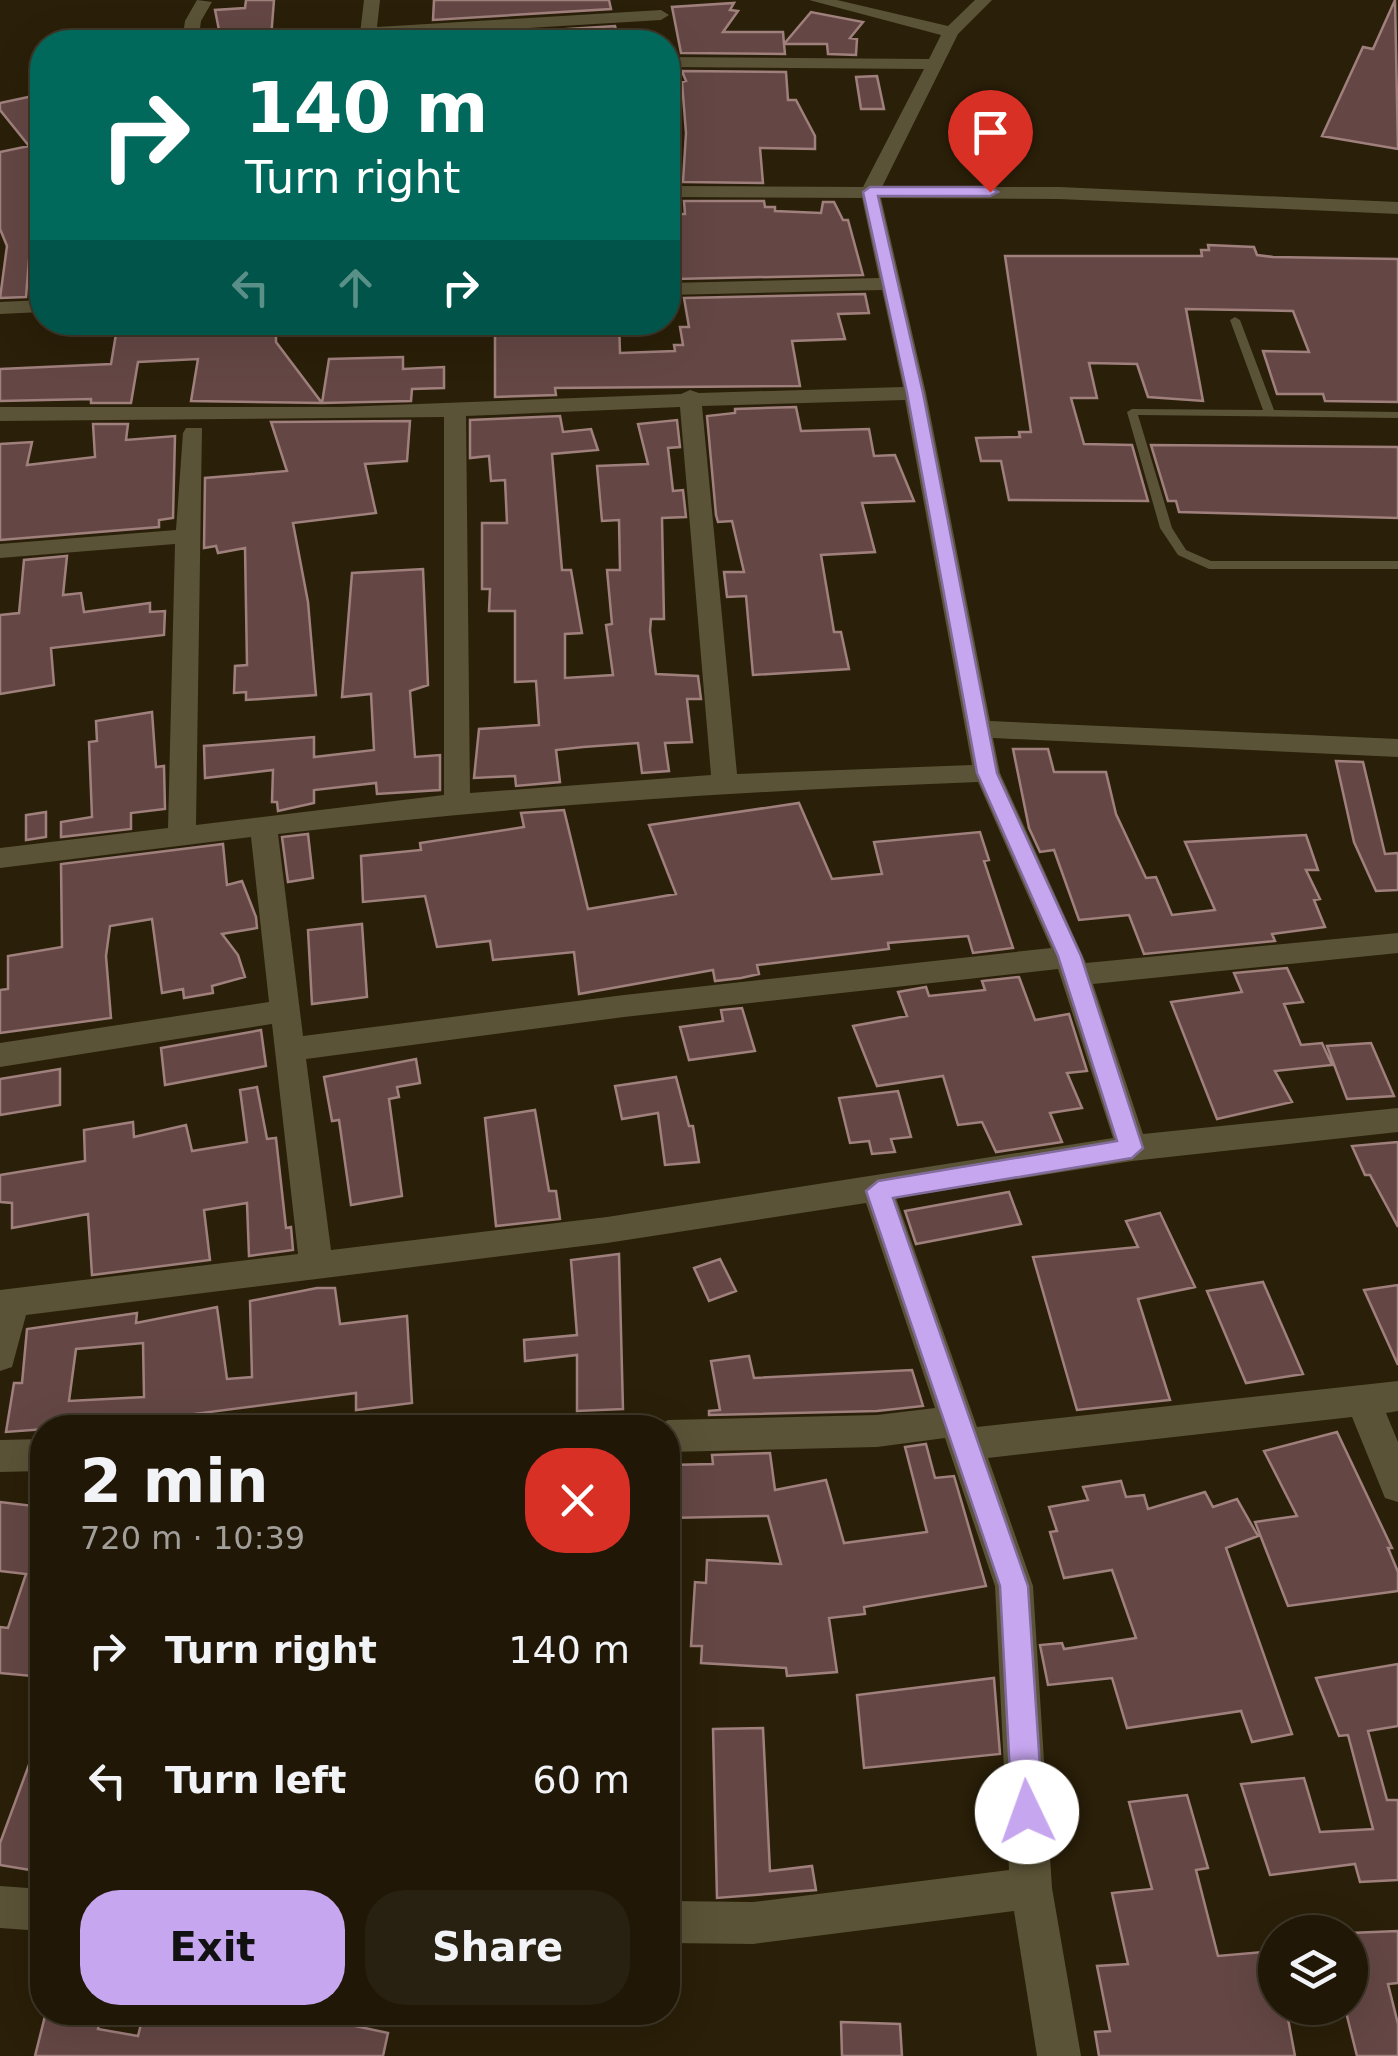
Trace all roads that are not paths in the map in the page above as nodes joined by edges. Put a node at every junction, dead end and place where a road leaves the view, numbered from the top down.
1 (372, 0) edge
2 (817, 0) edge
3 (984, 0) edge
4 (204, 2) edge
5 (661, 14) edge
6 (192, 30) edge
7 (369, 30) edge
8 (457, 30) edge
9 (951, 32) junction
10 (680, 62) edge
11 (933, 64) junction
12 (680, 192) edge
13 (870, 192) junction
14 (1398, 208) edge
15 (890, 284) junction
16 (680, 289) edge
17 (30, 307) edge
18 (0, 308) edge
19 (1235, 320) dead end
20 (915, 393) junction
21 (690, 396) junction
22 (455, 410) junction
23 (1269, 412) junction
24 (0, 414) edge
25 (156, 414) junction
26 (1398, 415) edge
27 (222, 416) junction
28 (194, 433) junction
29 (187, 536) junction
30 (0, 551) edge
31 (1398, 565) edge
32 (979, 729) junction
33 (1398, 748) edge
34 (987, 773) junction
35 (726, 783) junction
36 (457, 803) junction
37 (264, 827) junction
38 (182, 833) junction
39 (0, 858) edge
40 (1398, 943) edge
41 (1073, 966) junction
42 (285, 1011) junction
43 (288, 1050) junction
44 (0, 1054) edge
45 (1398, 1120) edge
46 (1132, 1148) junction
47 (878, 1191) junction
48 (316, 1265) junction
49 (6, 1303) edge
50 (0, 1356) edge
51 (1381, 1398) edge
52 (961, 1432) junction
53 (680, 1436) edge
54 (30, 1455) edge
55 (0, 1456) edge
56 (1398, 1486) edge
57 (1032, 1888) junction
58 (0, 1907) edge
59 (30, 1909) edge
60 (680, 1922) edge
61 (1059, 2056) edge

1 - 7 street
2 - 9 street
3 - 9 street
4 - 6 street
5 - 8 street
9 - 11 street
10 - 11 street
11 - 13 street
12 - 13 street
13 - 14 street
13 - 15 street
15 - 16 street
15 - 20 street
17 - 18 street
19 - 23 lane
20 - 21 street
20 - 32 street
21 - 22 street
21 - 35 street
22 - 27 street
22 - 36 street
23 - 26 lane
23 - 31 lane
24 - 25 street
25 - 27 street
25 - 28 street
27 - 28 street
28 - 29 street
29 - 30 street
29 - 38 street
32 - 33 street
32 - 34 street
34 - 35 street
34 - 41 street
35 - 36 street
36 - 37 street
37 - 38 street
37 - 42 street
38 - 39 street
40 - 41 street
41 - 43 street
41 - 46 street
42 - 43 street
42 - 44 street
43 - 48 street
45 - 46 street
46 - 47 street
47 - 48 street
47 - 52 street
48 - 49 street
49 - 50 street
51 - 52 street
51 - 56 street
52 - 53 street
52 - 57 street
54 - 55 street
57 - 60 street
57 - 61 street
58 - 59 street

